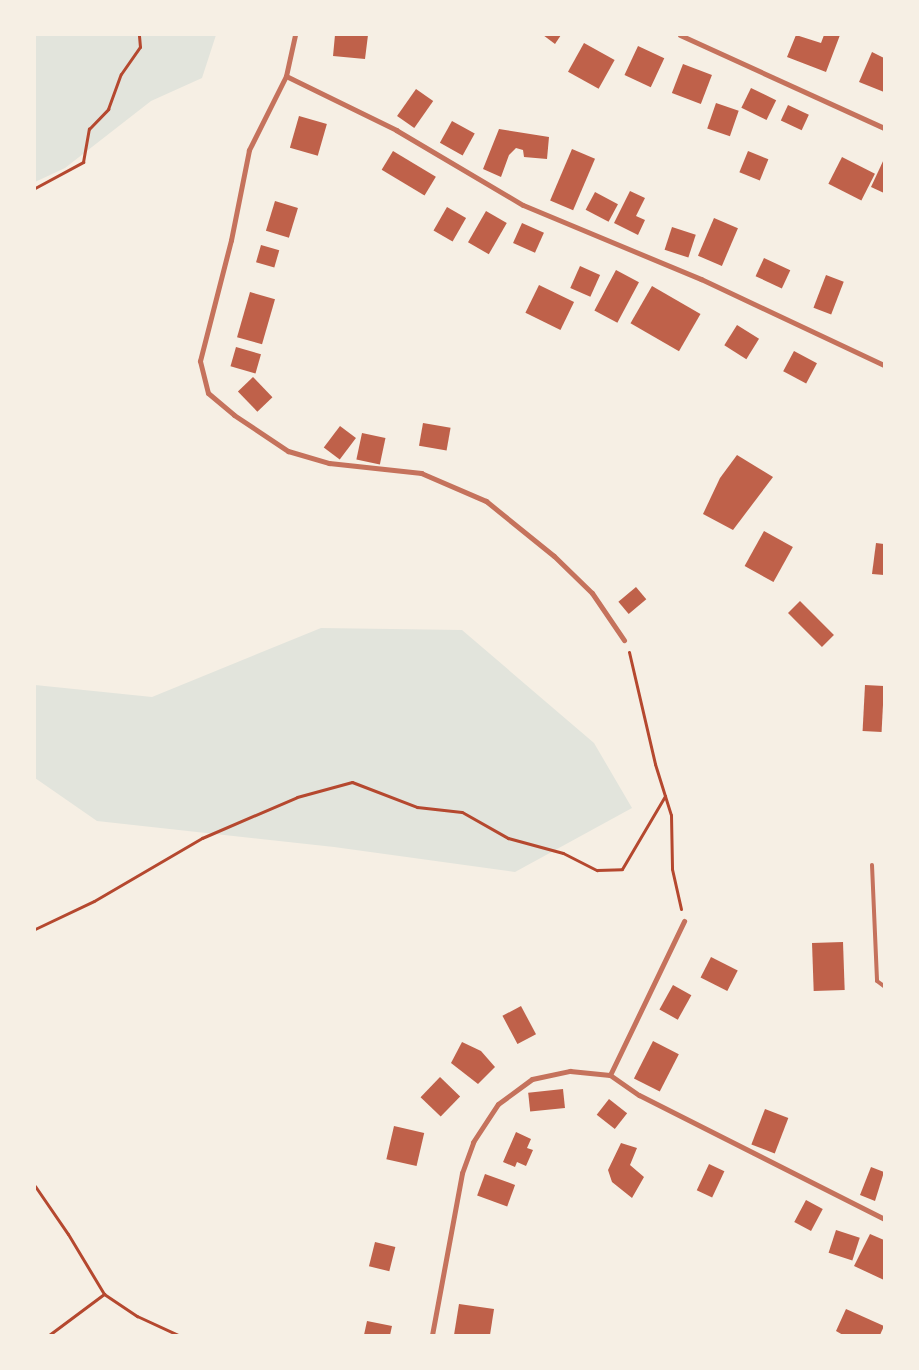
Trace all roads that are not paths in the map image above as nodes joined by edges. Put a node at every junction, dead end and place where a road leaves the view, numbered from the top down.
1 (295, 35) edge
2 (680, 35) edge
3 (286, 76) junction
4 (884, 128) edge
5 (884, 365) edge
6 (624, 640) road end
7 (872, 865) dead end
8 (684, 922) road end
9 (884, 986) edge
10 (610, 1075) junction
11 (884, 1219) edge
12 (432, 1335) edge

1 - 3 street
2 - 4 street
3 - 5 street
3 - 6 street
7 - 9 lane
8 - 10 street
10 - 11 street
10 - 12 street

